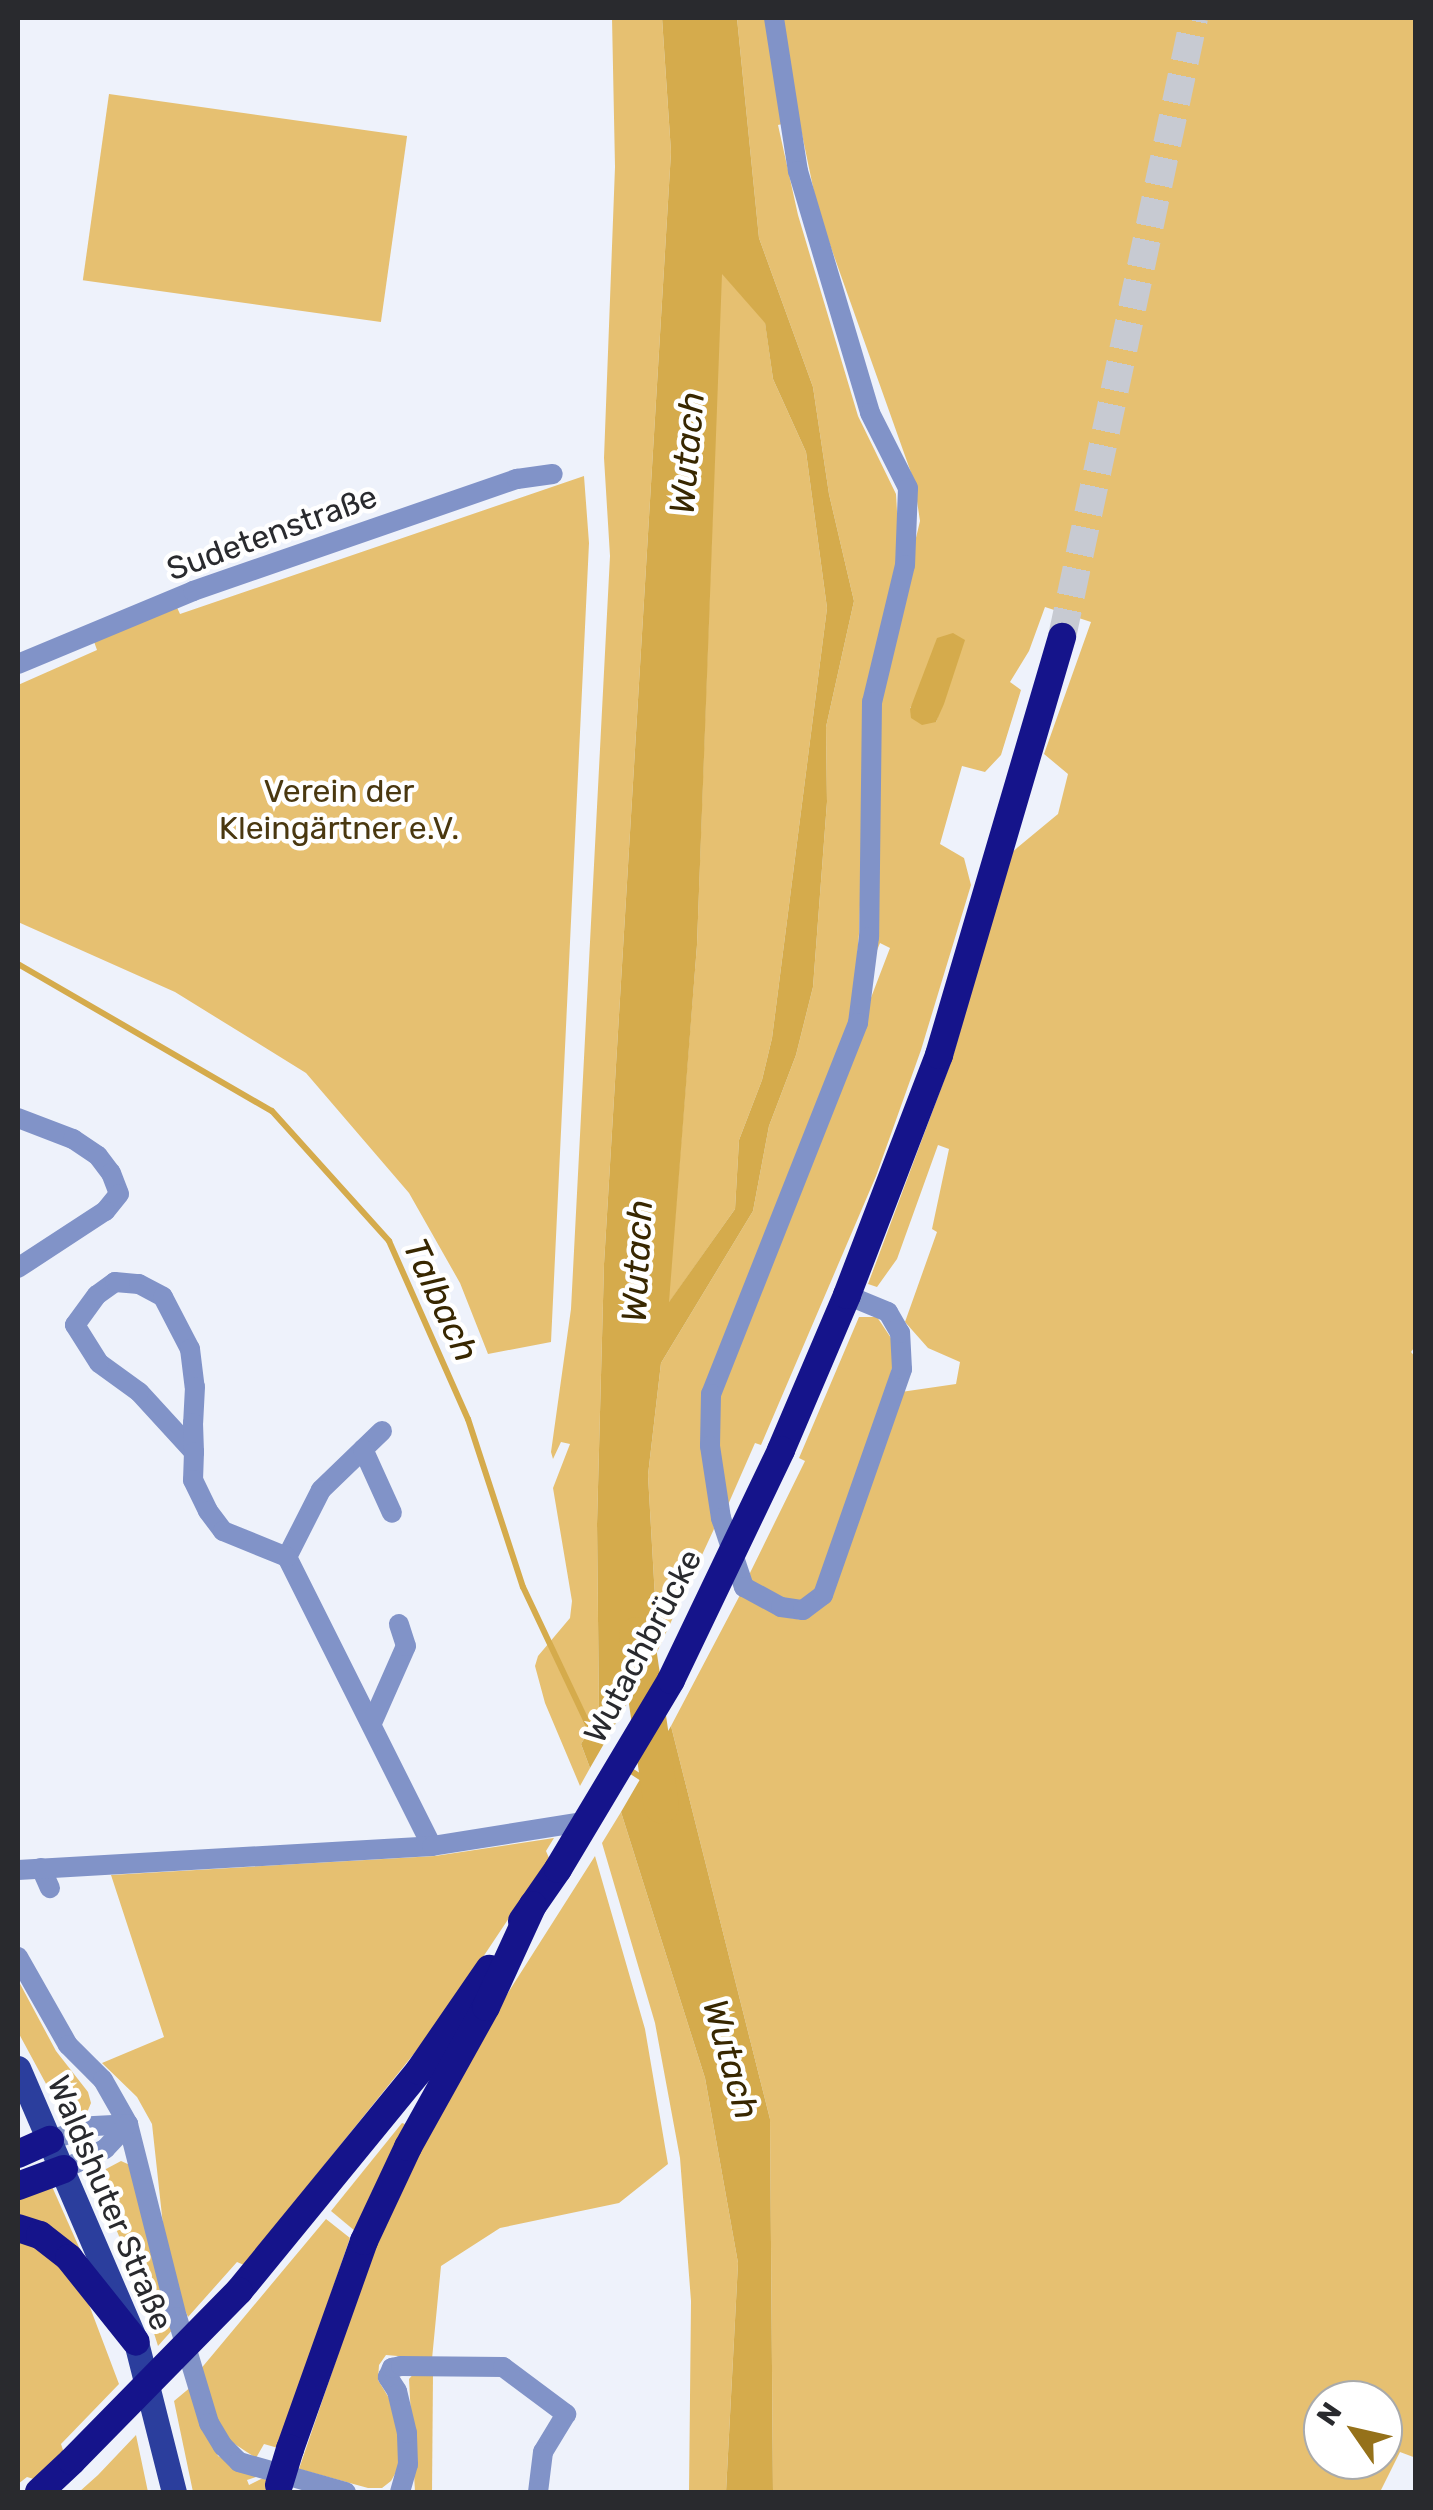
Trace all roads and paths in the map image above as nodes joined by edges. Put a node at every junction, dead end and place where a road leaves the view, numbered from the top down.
1 (774, 18) edge
2 (553, 474) dead end
3 (1062, 637) tunnel mouth
4 (18, 664) edge
5 (18, 1118) edge
6 (18, 1268) edge
7 (847, 1295) junction
8 (382, 1431) dead end
9 (363, 1449) junction
10 (194, 1452) junction
11 (392, 1513) dead end
12 (287, 1557) junction
13 (399, 1624) dead end
14 (372, 1724) junction
15 (588, 1821) dead end
16 (432, 1846) junction
17 (41, 1868) junction
18 (18, 1870) edge
19 (50, 1888) dead end
20 (532, 1906) junction
21 (18, 1957) edge
22 (18, 2068) edge
23 (128, 2124) junction
24 (50, 2140) junction
25 (18, 2154) edge
26 (64, 2169) junction
27 (18, 2186) edge
28 (18, 2228) edge
29 (139, 2353) junction
30 (278, 2489) edge
31 (39, 2492) edge
32 (174, 2492) edge
33 (346, 2492) edge
34 (400, 2492) edge
35 (538, 2492) edge

1 - 7 street
2 - 4 street, Sudetenstraße
3 - 7 highway, Wutachbrücke
5 - 6 street
7 - 20 highway, Wutachbrücke, bridge
8 - 9 street
9 - 11 street
9 - 12 street
10 - 10 street
10 - 12 street
12 - 14 street
13 - 14 street
14 - 16 street
15 - 16 street
16 - 17 street
17 - 18 street
17 - 19 street
20 - 30 highway, bridge
20 - 31 highway, bridge
21 - 23 street
22 - 24 main road, Waldshuter Straße
23 - 24 street
23 - 26 street
23 - 33 street
24 - 25 highway
24 - 26 main road, Waldshuter Straße
26 - 27 highway
26 - 29 main road, Waldshuter Straße
28 - 29 highway
29 - 32 main road, Waldshuter Straße
34 - 35 street

